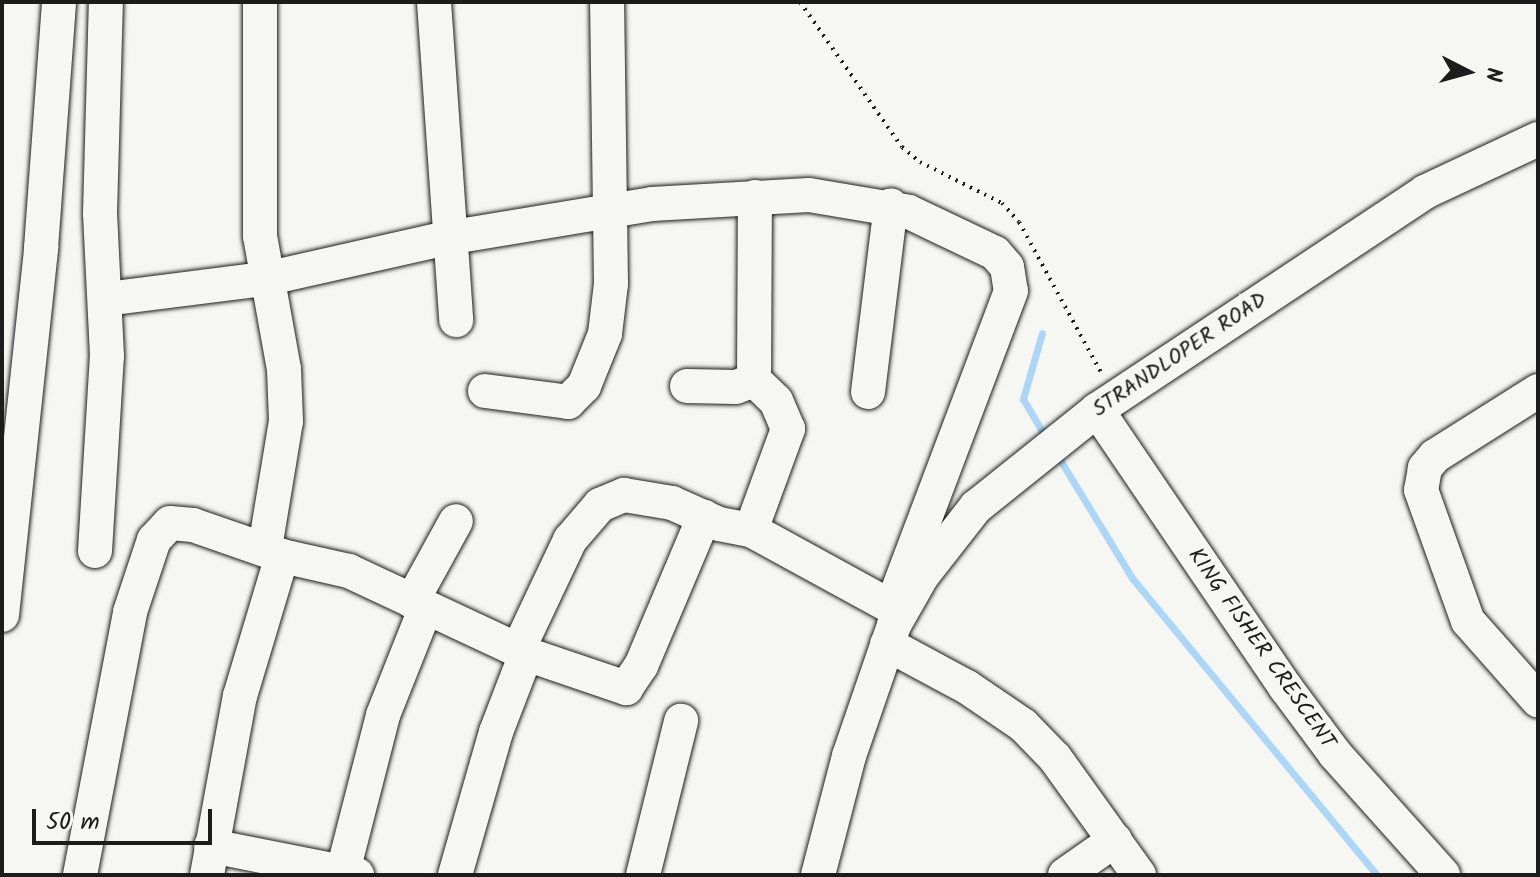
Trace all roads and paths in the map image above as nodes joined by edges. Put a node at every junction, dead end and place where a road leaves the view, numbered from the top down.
1 (59, 2) edge
2 (106, 2) edge
3 (260, 2) edge
4 (434, 2) edge
5 (607, 2) edge
6 (800, 2) edge
7 (1538, 139) edge
8 (755, 197) junction
9 (891, 205) junction
10 (609, 211) junction
11 (447, 238) junction
12 (265, 279) junction
13 (106, 299) junction
14 (456, 320) dead end
15 (754, 380) junction
16 (687, 386) dead end
17 (485, 391) dead end
18 (1538, 391) edge
19 (868, 392) dead end
20 (1106, 403) junction
21 (12, 420) edge
22 (704, 517) junction
23 (456, 521) dead end
24 (751, 530) junction
25 (95, 551) dead end
26 (273, 552) junction
27 (419, 604) junction
28 (896, 609) junction
29 (2, 615) edge
30 (887, 644) junction
31 (522, 652) junction
32 (1538, 700) edge
33 (681, 721) dead end
34 (1115, 840) junction
35 (209, 860) edge
36 (347, 874) edge
37 (80, 875) edge
38 (455, 875) edge
39 (643, 875) edge
40 (818, 875) edge
41 (1065, 875) edge
42 (1139, 875) edge
43 (1443, 875) edge

1 - 21 street
2 - 13 street
3 - 12 street
4 - 11 street
5 - 10 street
6 - 20 path
7 - 20 street, STRANDLOPER ROAD
8 - 9 street
8 - 10 street
8 - 15 street
9 - 19 street
9 - 28 street
10 - 11 street
10 - 17 street
11 - 12 street
11 - 14 street
12 - 13 street
12 - 26 street
13 - 25 street
15 - 16 street
15 - 24 street
18 - 32 street
20 - 28 street, STRANDLOPER ROAD
20 - 43 street, KING FISHER CRESCENT
21 - 29 street
22 - 24 street
22 - 31 street
22 - 31 street
23 - 27 street
24 - 28 street
26 - 27 street
26 - 35 street
26 - 37 street
27 - 31 street
27 - 36 street
28 - 30 street, STRANDLOPER ROAD
30 - 34 street
30 - 40 street, STRANDLOPER ROAD
31 - 38 street
33 - 39 street
34 - 41 street
34 - 42 street
35 - 36 street

